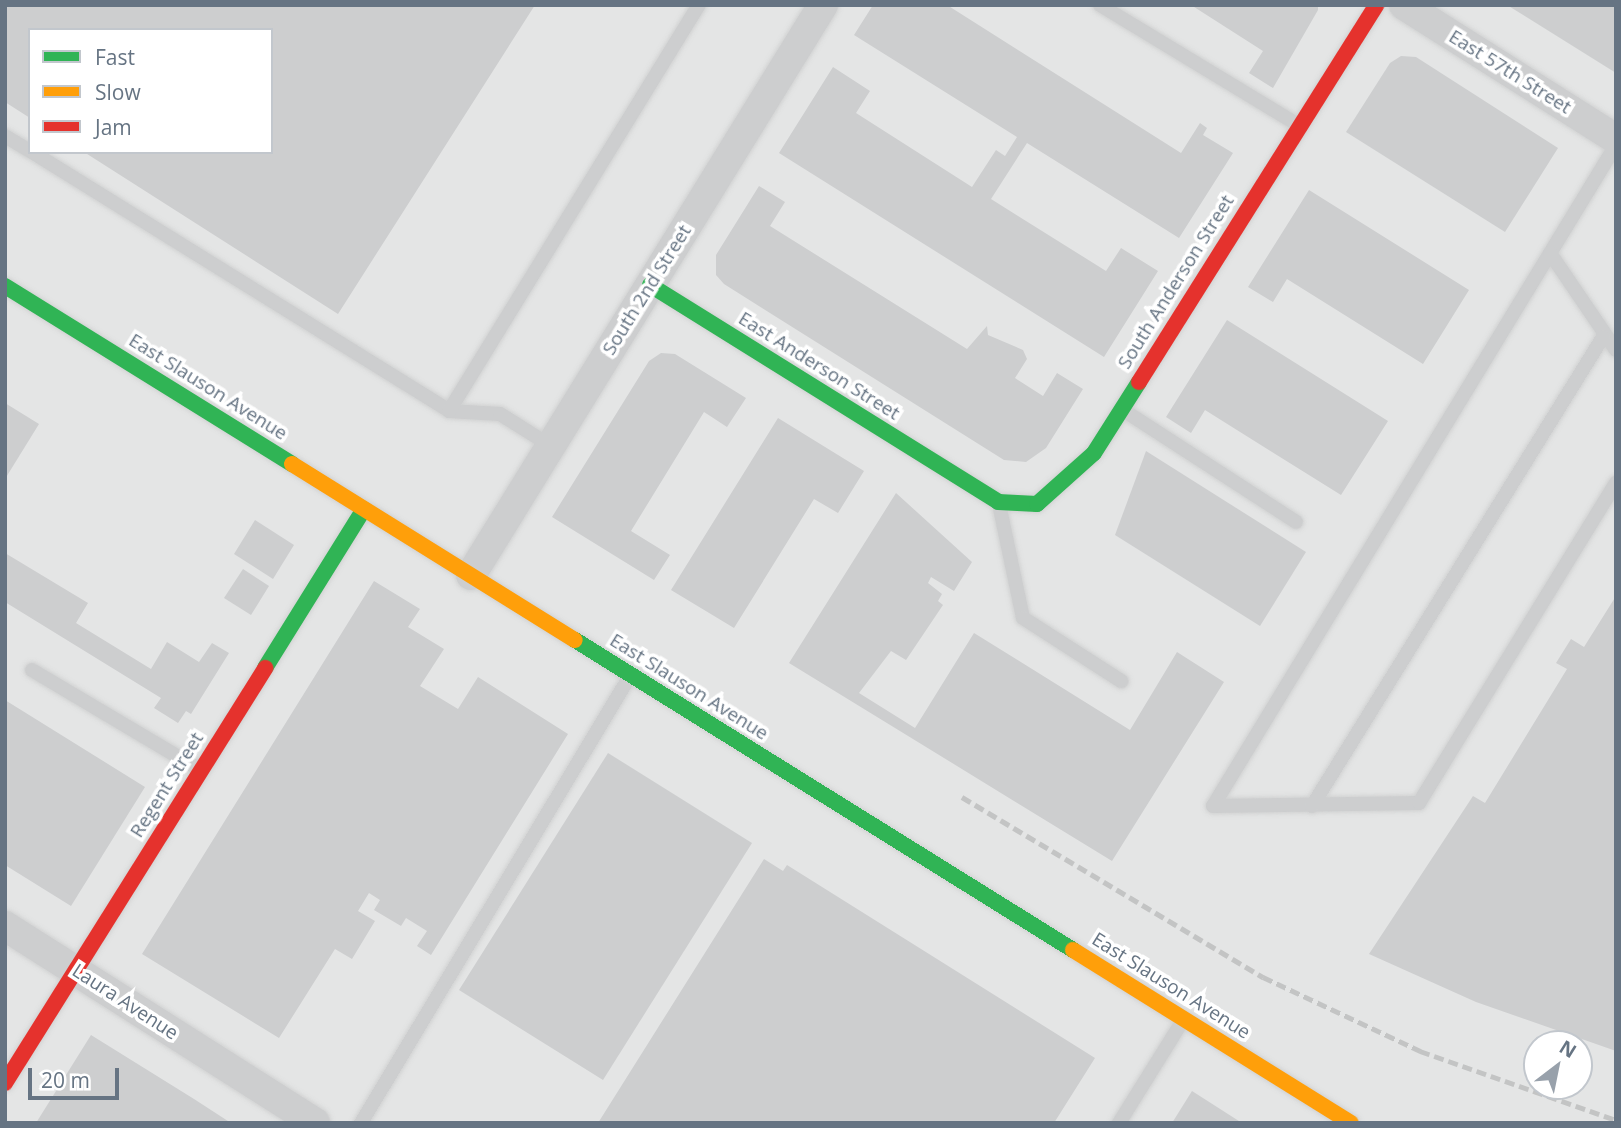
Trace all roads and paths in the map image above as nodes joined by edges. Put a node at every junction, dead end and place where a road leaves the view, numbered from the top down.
1 (699, 5) edge
2 (823, 5) edge
3 (1100, 5) edge
4 (1376, 5) edge
5 (1404, 5) edge
6 (1298, 125) junction
7 (5, 136) edge
8 (1616, 139) edge
9 (1616, 145) edge
10 (28, 150) edge
11 (34, 154) edge
12 (1550, 253) junction
13 (650, 285) junction
14 (5, 286) edge
15 (1603, 337) junction
16 (1616, 350) edge
17 (1122, 409) junction
18 (449, 411) junction
19 (551, 446) junction
20 (967, 482) joint
21 (1616, 483) edge
22 (998, 502) junction
23 (363, 509) junction
24 (1296, 522) dead end
25 (471, 575) junction
26 (32, 670) dead end
27 (631, 675) junction
28 (1121, 681) dead end
29 (201, 770) junction
30 (1312, 806) junction
31 (5, 926) edge
32 (76, 970) junction
33 (1184, 1019) junction
34 (5, 1083) edge
35 (314, 1123) edge
36 (361, 1123) edge
37 (1119, 1123) edge
38 (1351, 1123) edge

1 - 18 lane
2 - 13 street, South 2nd Street
3 - 6 lane
4 - 6 street, South Anderson Street
5 - 8 street, East 57th Street
6 - 17 street, South Anderson Street
7 - 10 lane
9 - 12 lane
11 - 18 lane
12 - 15 lane
12 - 30 lane
13 - 19 street, South 2nd Street
13 - 20 street, East Anderson Street
14 - 23 street, East Slauson Avenue
15 - 16 lane
15 - 30 lane
17 - 22 street, South Anderson Street
17 - 24 lane
18 - 19 lane
19 - 25 street, South 2nd Street
20 - 22 street, South Anderson Street
21 - 30 lane
22 - 28 lane
23 - 25 street, East Slauson Avenue
23 - 29 street, Regent Street
25 - 27 street, East Slauson Avenue
26 - 29 lane
27 - 33 street, East Slauson Avenue
27 - 36 lane
29 - 32 street, Regent Street
31 - 32 street, Laura Avenue
32 - 34 street, Regent Street
32 - 35 street, Laura Avenue
33 - 37 lane
33 - 38 street, East Slauson Avenue

